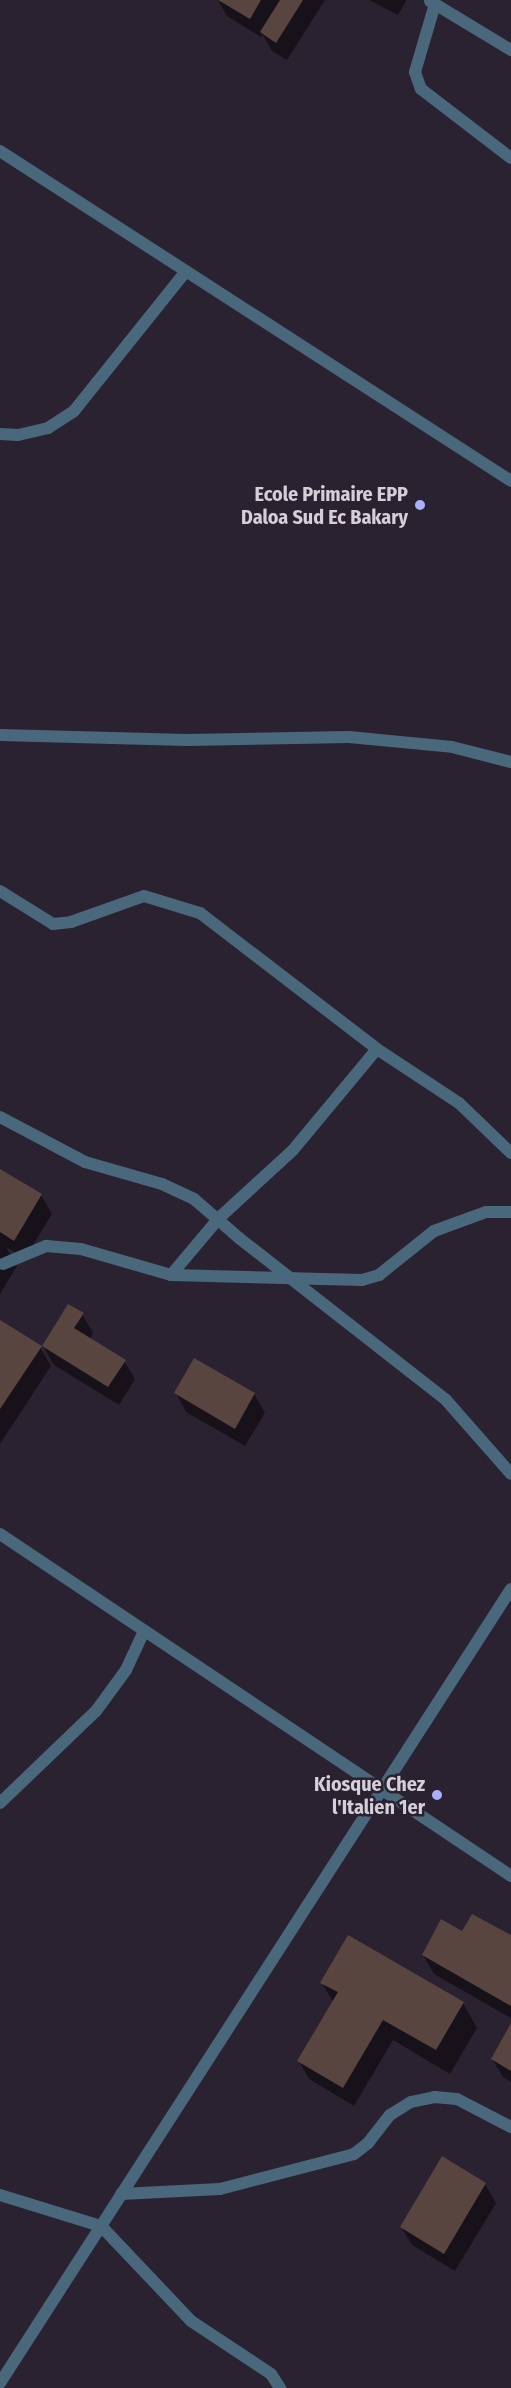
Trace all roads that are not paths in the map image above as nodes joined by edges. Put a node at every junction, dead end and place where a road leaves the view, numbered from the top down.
1 (432, 2) edge
2 (511, 50) edge
3 (0, 150) edge
4 (511, 158) edge
5 (186, 271) junction
6 (0, 434) edge
7 (511, 481) edge
8 (0, 735) edge
9 (511, 762) edge
10 (0, 891) edge
11 (377, 1049) junction
12 (0, 1117) edge
13 (511, 1152) edge
14 (511, 1212) edge
15 (219, 1218) junction
16 (3, 1264) dead end
17 (171, 1275) junction
18 (287, 1275) junction
19 (511, 1474) edge
20 (0, 1534) edge
21 (511, 1589) edge
22 (144, 1631) junction
23 (381, 1789) junction
24 (11, 1794) junction
25 (0, 1803) edge
26 (0, 1810) edge
27 (511, 1876) edge
28 (511, 2127) edge
29 (121, 2194) junction
30 (0, 2195) edge
31 (101, 2226) junction
32 (0, 2382) edge
33 (280, 2388) edge

1 - 2 street
1 - 4 street
3 - 5 street
5 - 6 street
5 - 7 street
8 - 9 street
10 - 11 street
11 - 13 street
11 - 15 street
12 - 15 street
14 - 18 street
15 - 17 street
15 - 18 street
16 - 17 street
17 - 18 street
18 - 19 street
20 - 22 street
21 - 23 street
22 - 23 street
22 - 24 street
23 - 27 street
23 - 29 street
24 - 25 street
24 - 26 street
28 - 29 street
29 - 31 street
30 - 31 street
31 - 32 street
31 - 33 street

